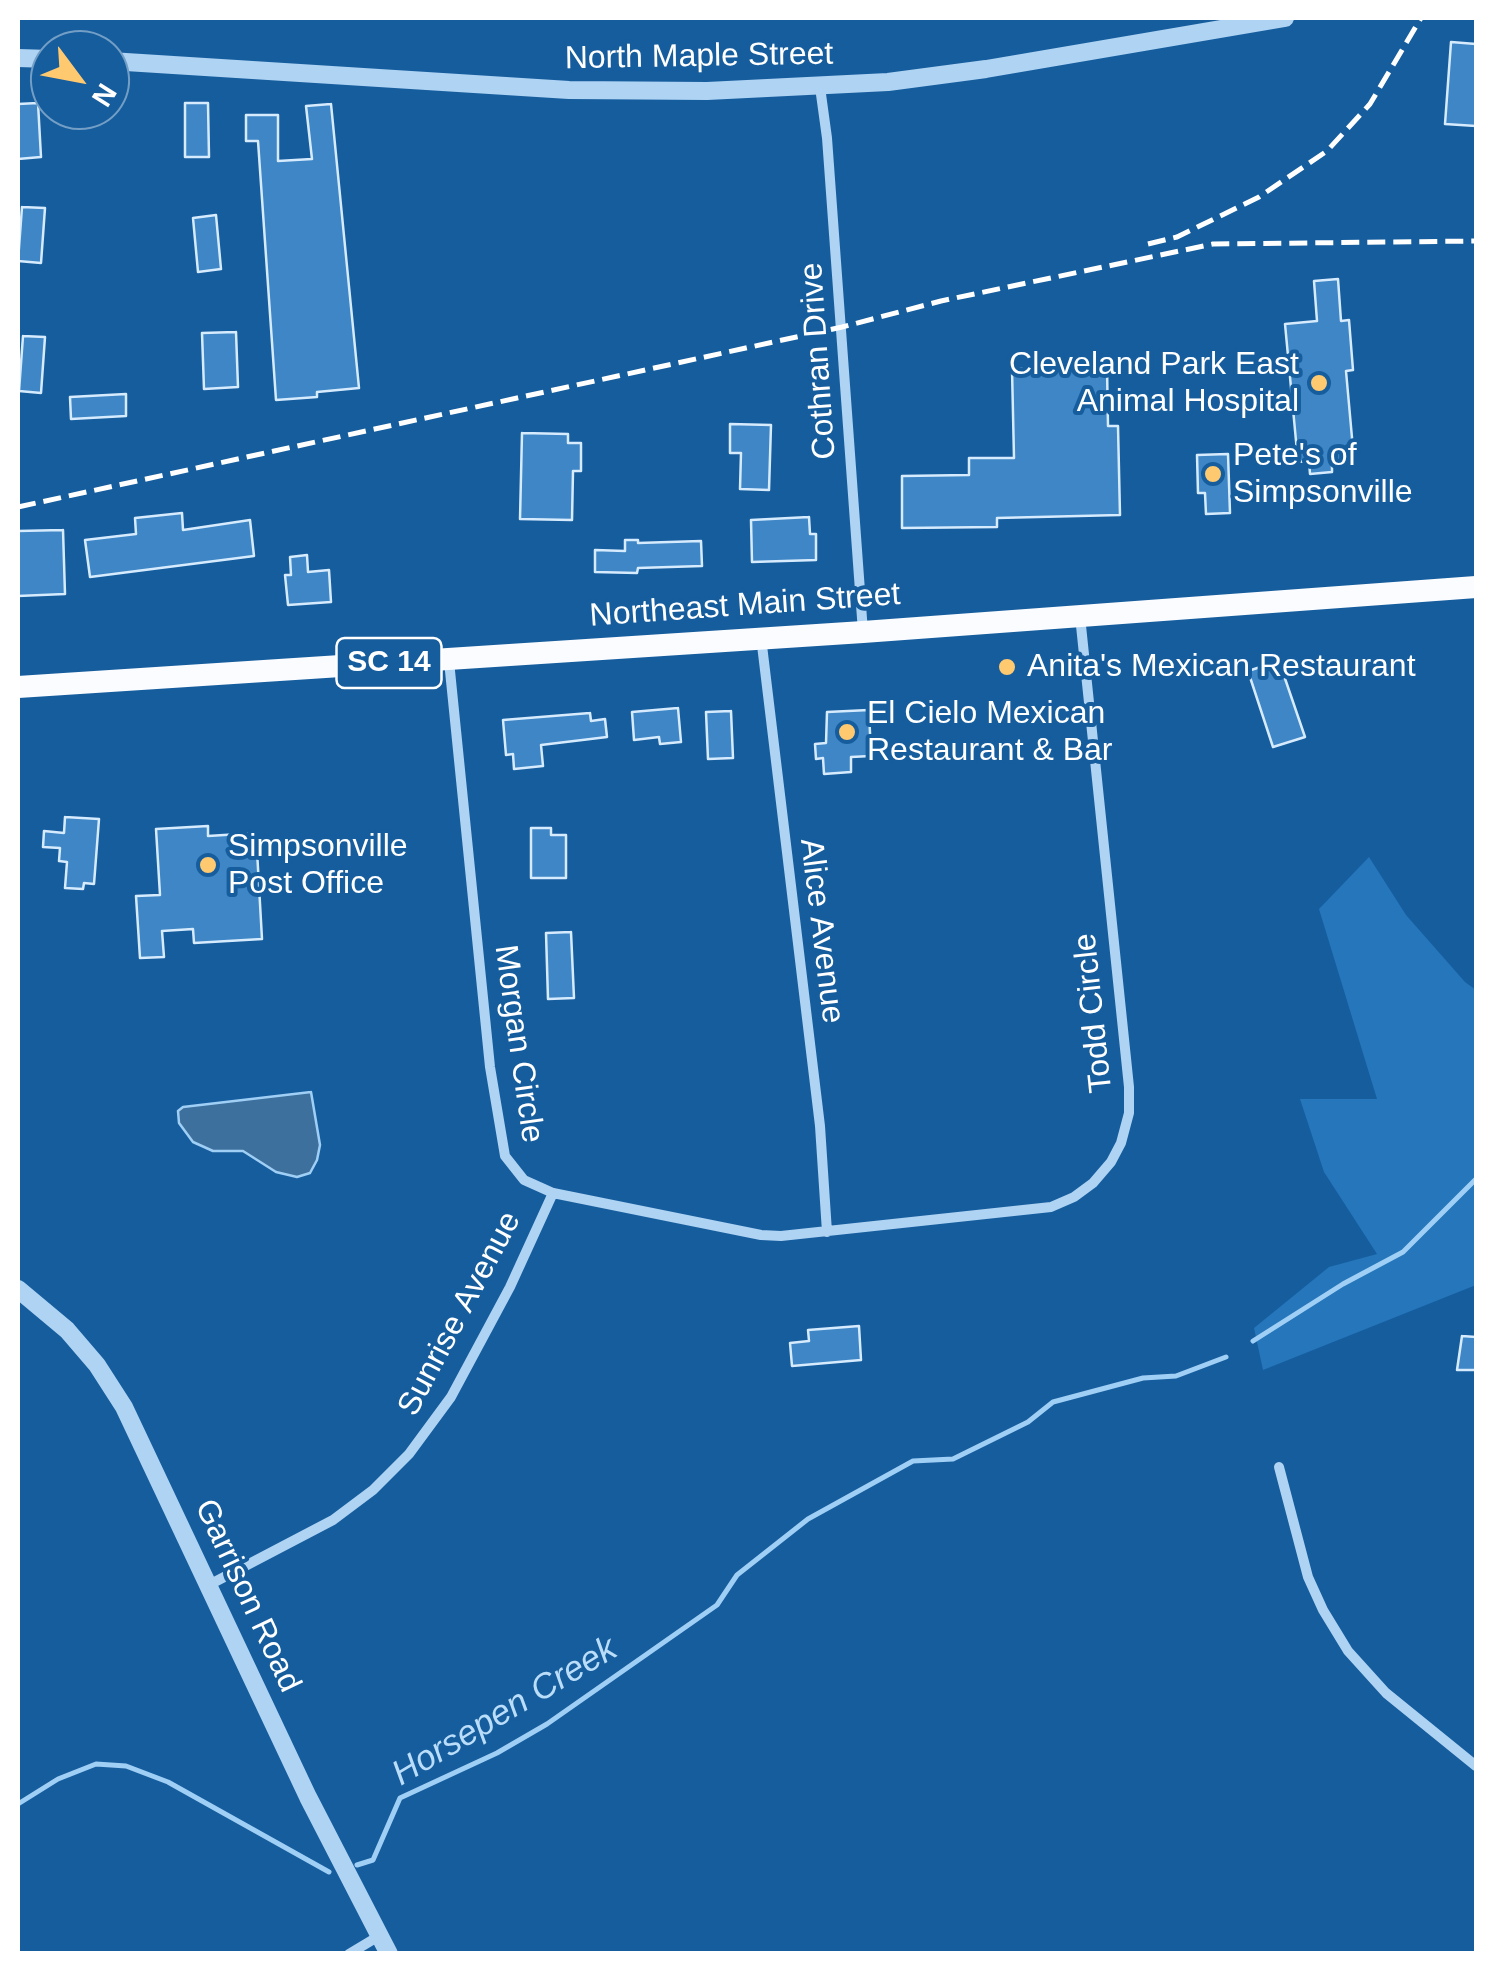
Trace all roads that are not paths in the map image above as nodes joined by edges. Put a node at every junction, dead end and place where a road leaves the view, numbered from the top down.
1 (1285, 18) edge
2 (130, 62) edge
3 (820, 87) junction
4 (1476, 586) edge
5 (1080, 615) junction
6 (863, 632) junction
7 (761, 636) junction
8 (449, 659) junction
9 (18, 687) edge
10 (553, 1193) junction
11 (828, 1232) junction
12 (18, 1289) edge
13 (1280, 1467) dead end
14 (207, 1586) junction
15 (1476, 1766) edge
16 (379, 1936) junction
17 (349, 1954) edge
18 (389, 1954) edge

1 - 3 street, North Maple Street
2 - 3 street, North Maple Street
3 - 6 street, Cothran Drive
4 - 5 main road, Northeast Main Street / SC 14
5 - 6 main road, Northeast Main Street / SC 14
5 - 11 street, Todd Circle
6 - 7 main road, Northeast Main Street / SC 14
7 - 8 main road, Northeast Main Street / SC 14
7 - 11 street, Alice Avenue
8 - 9 main road, Northeast Main Street / SC 14
8 - 10 street, Morgan Circle
10 - 11 street, Morgan Circle
10 - 14 street, Sunrise Avenue
12 - 14 street, Garrison Road
13 - 15 street
14 - 16 street, Garrison Road
16 - 17 street
16 - 18 street, Garrison Road

